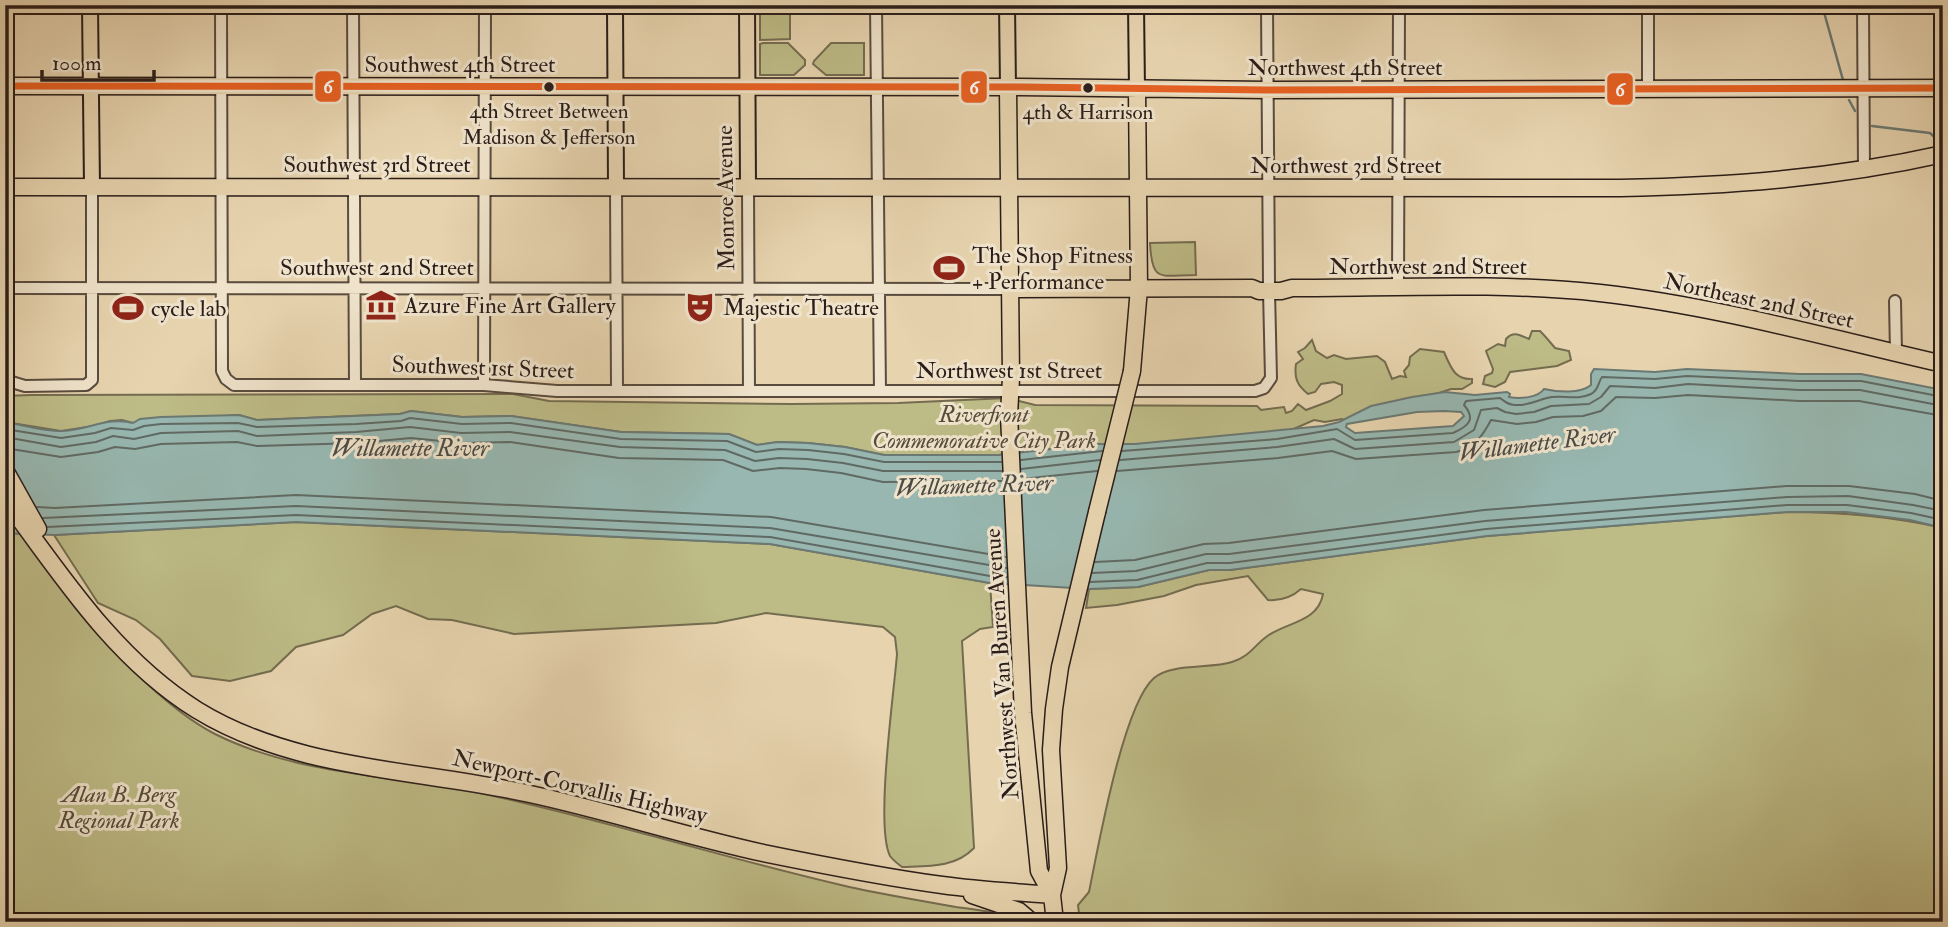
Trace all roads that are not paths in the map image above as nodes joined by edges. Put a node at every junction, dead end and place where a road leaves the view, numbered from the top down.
1 (90, 5) edge
2 (222, 5) edge
3 (353, 5) edge
4 (485, 5) edge
5 (615, 5) edge
6 (747, 5) edge
7 (876, 5) edge
8 (1007, 5) edge
9 (1136, 5) edge
10 (1267, 5) edge
11 (1399, 5) edge
12 (1648, 5) edge
13 (1863, 5) edge
14 (5, 86) edge
15 (91, 86) junction
16 (221, 86) junction
17 (353, 86) junction
18 (485, 86) junction
19 (616, 87) junction
20 (747, 87) junction
21 (877, 88) junction
22 (1008, 88) junction
23 (1648, 88) junction
24 (1943, 88) edge
25 (1863, 89) junction
26 (1137, 90) junction
27 (1267, 90) junction
28 (1399, 90) junction
29 (1943, 154) edge
30 (1864, 170) junction
31 (5, 187) edge
32 (92, 187) junction
33 (222, 187) junction
34 (353, 187) junction
35 (485, 187) junction
36 (748, 187) junction
37 (1268, 187) junction
38 (616, 188) junction
39 (878, 188) junction
40 (1008, 188) junction
41 (1137, 188) junction
42 (1399, 188) junction
43 (93, 287) junction
44 (749, 287) junction
45 (5, 288) edge
46 (485, 288) junction
47 (616, 288) junction
48 (879, 288) junction
49 (1139, 288) junction
50 (1269, 288) junction
51 (1398, 288) junction
52 (222, 289) junction
53 (354, 289) junction
54 (1009, 289) junction
55 (1563, 290) joint
56 (1895, 301) dead end
57 (1896, 353) junction
58 (1943, 364) edge
59 (5, 380) edge
60 (355, 385) junction
61 (484, 385) junction
62 (617, 390) junction
63 (749, 391) junction
64 (880, 391) junction
65 (1000, 391) junction
66 (5, 470) edge
67 (5, 484) edge
68 (5, 499) edge
69 (71, 586) junction
70 (943, 885) junction
71 (1052, 895) junction
72 (1032, 922) edge
73 (1055, 922) edge

1 - 15 main road
2 - 16 street
3 - 17 street
4 - 18 street
5 - 19 main road
6 - 20 main road, Monroe Avenue
7 - 21 street
8 - 22 main road, Northwest Van Buren Avenue
9 - 26 main road
10 - 27 street
11 - 28 street
12 - 23 street
13 - 25 street
14 - 15 highway, Southwest 4th Street
15 - 16 highway, Southwest 4th Street
15 - 32 main road
16 - 17 highway, Southwest 4th Street
16 - 33 street
17 - 18 highway, Southwest 4th Street
17 - 34 street
18 - 19 highway, Southwest 4th Street
18 - 35 street
19 - 20 highway, Southwest 4th Street
19 - 38 main road
20 - 21 highway, Northwest 4th Street
20 - 36 main road, Monroe Avenue
21 - 22 highway, Northwest 4th Street
21 - 39 street
22 - 26 highway, Northwest 4th Street
22 - 40 highway, Northwest Van Buren Avenue
23 - 25 highway, Northwest 4th Street
23 - 28 highway, Northwest 4th Street
24 - 25 highway, Northwest 4th Street
25 - 30 street
26 - 27 highway, Northwest 4th Street
26 - 41 highway
27 - 28 highway, Northwest 4th Street
27 - 37 street
28 - 42 street
29 - 30 highway, Northwest 3rd Street
30 - 42 highway, Northwest 3rd Street
31 - 32 highway, Southwest 3rd Street
32 - 33 highway, Southwest 3rd Street
32 - 43 street
33 - 34 highway, Southwest 3rd Street
33 - 52 street
34 - 35 highway, Southwest 3rd Street
34 - 53 street
35 - 38 highway, Southwest 3rd Street
35 - 46 street
36 - 38 highway, Southwest 3rd Street
36 - 39 highway, Northwest 3rd Street
36 - 44 street, Monroe Avenue
37 - 41 highway, Northwest 3rd Street
37 - 42 highway, Northwest 3rd Street
37 - 50 street
38 - 47 street
39 - 40 highway, Northwest 3rd Street
39 - 48 street
40 - 41 highway, Northwest 3rd Street
40 - 54 highway, Northwest Van Buren Avenue
41 - 49 highway
42 - 51 street
43 - 45 street, Southwest 2nd Street
43 - 52 street, Southwest 2nd Street
43 - 59 street
44 - 47 street, Southwest 2nd Street
44 - 48 street, Northwest 2nd Street
44 - 63 street, Monroe Avenue
46 - 47 street, Southwest 2nd Street
46 - 53 street, Southwest 2nd Street
46 - 61 street
47 - 62 street
48 - 54 street, Northwest 2nd Street
48 - 64 street
49 - 50 highway, Northwest 2nd Street
49 - 54 highway, Northwest 2nd Street
49 - 71 highway, bridge
50 - 51 highway, Northwest 2nd Street
50 - 65 street, Northwest 1st Street
51 - 55 highway, Northwest 2nd Street
52 - 53 street, Southwest 2nd Street
52 - 60 street, Southwest 1st Street
53 - 60 street
54 - 65 highway, Northwest Van Buren Avenue
55 - 57 highway, Northeast 2nd Street
56 - 57 street
57 - 58 highway, Northeast 2nd Street
60 - 61 street, Southwest 1st Street
61 - 62 street, Southwest 1st Street
62 - 63 street, Southwest 1st Street
63 - 64 street, Northwest 1st Street
64 - 65 street, Northwest 1st Street
65 - 71 highway, Northwest Van Buren Avenue
66 - 69 highway
67 - 69 highway
68 - 69 highway
69 - 70 highway, Newport-Corvallis Highway
70 - 71 highway, Newport-Corvallis Highway
70 - 72 highway
71 - 73 highway

